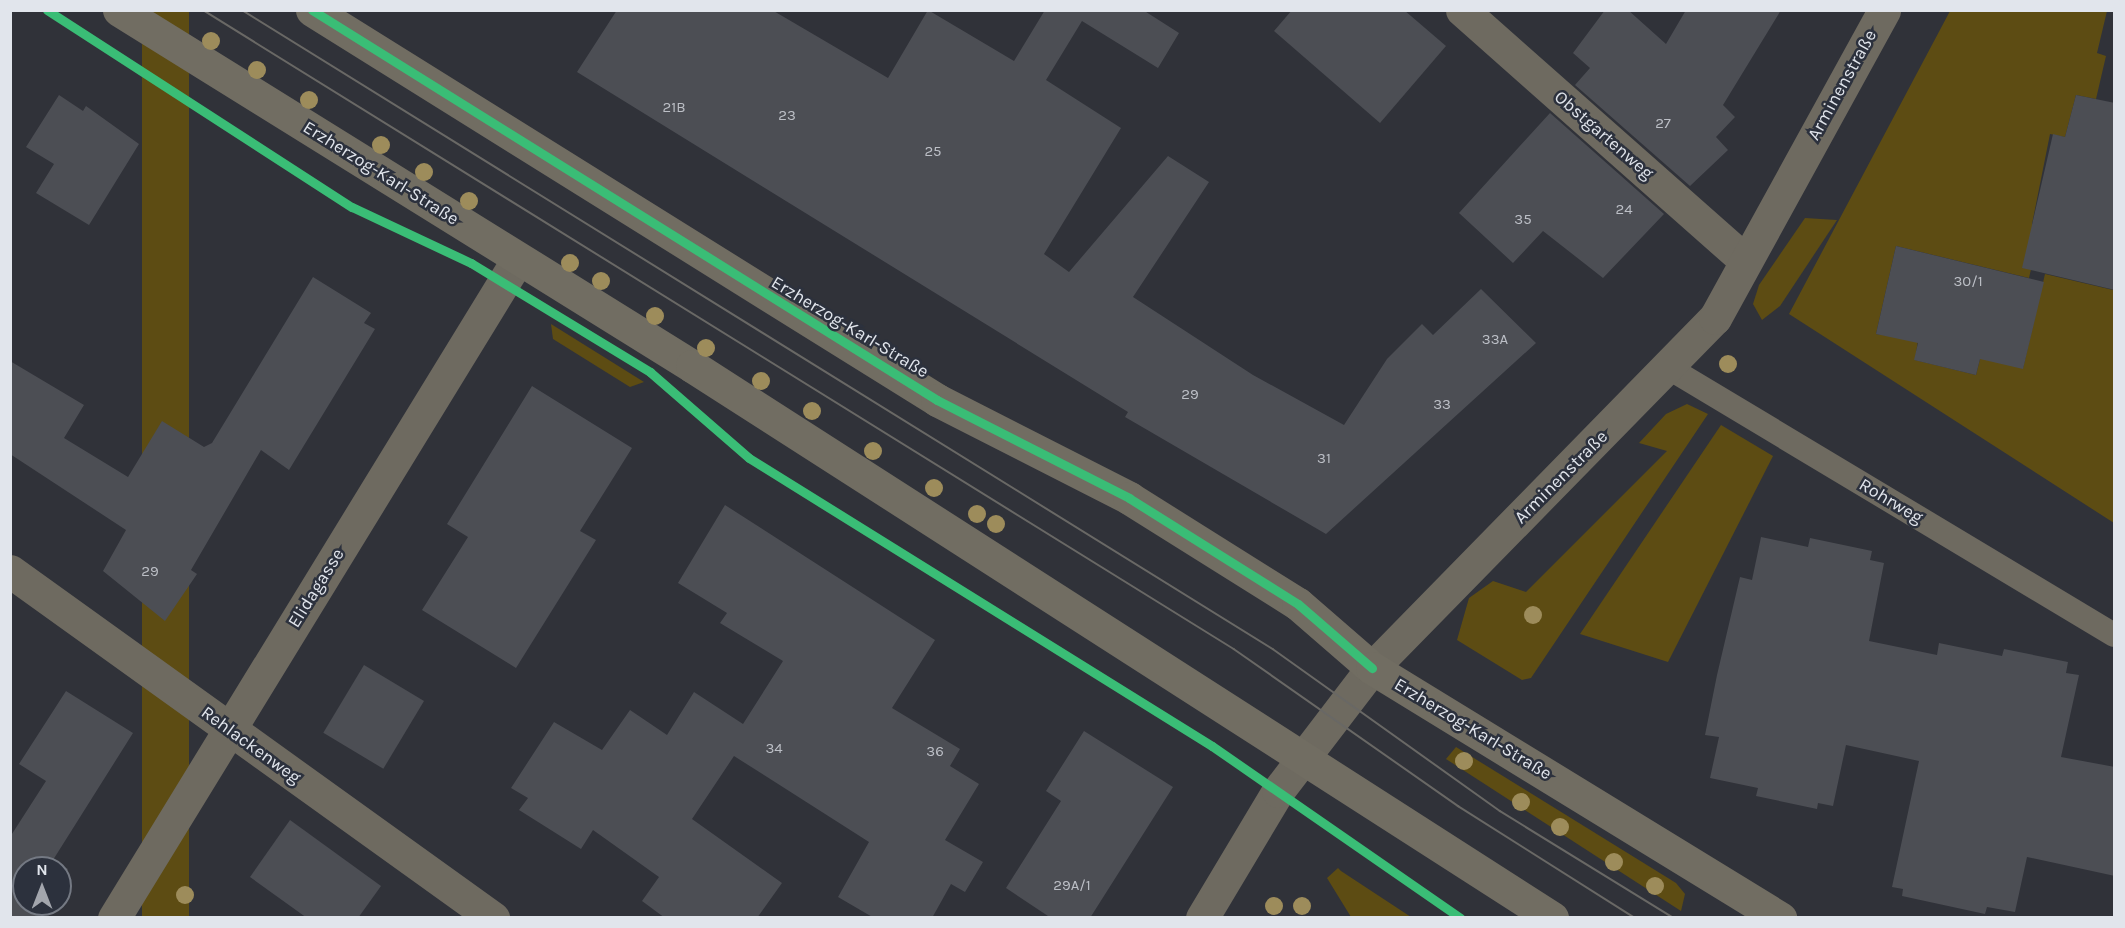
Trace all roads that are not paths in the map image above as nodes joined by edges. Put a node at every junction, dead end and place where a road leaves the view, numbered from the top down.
1 (119, 10) edge
2 (312, 10) edge
3 (1462, 10) edge
4 (1884, 10) edge
5 (518, 259) junction
6 (1745, 260) junction
7 (1669, 368) junction
8 (10, 571) edge
9 (2115, 635) edge
10 (1372, 668) junction
11 (229, 730) junction
12 (1303, 758) junction
13 (1777, 917) edge
14 (114, 918) edge
15 (493, 918) edge
16 (1202, 918) edge
17 (1551, 918) edge

1 - 5 main road, Erzherzog-Karl-Straße
2 - 10 main road, Erzherzog-Karl-Straße
3 - 6 street, Obstgartenweg
4 - 6 street, Arminenstraße
5 - 11 street, Elidagasse
5 - 12 main road, Erzherzog-Karl-Straße
6 - 7 street, Arminenstraße
7 - 9 lane, Rohrweg
7 - 10 street, Arminenstraße
8 - 11 street, Rehlackenweg
10 - 12 street, Arminenstraße
10 - 13 main road, Erzherzog-Karl-Straße
11 - 14 street, Elidagasse
11 - 15 street, Rehlackenweg
12 - 16 street, Arminenstraße
12 - 17 main road, Erzherzog-Karl-Straße

